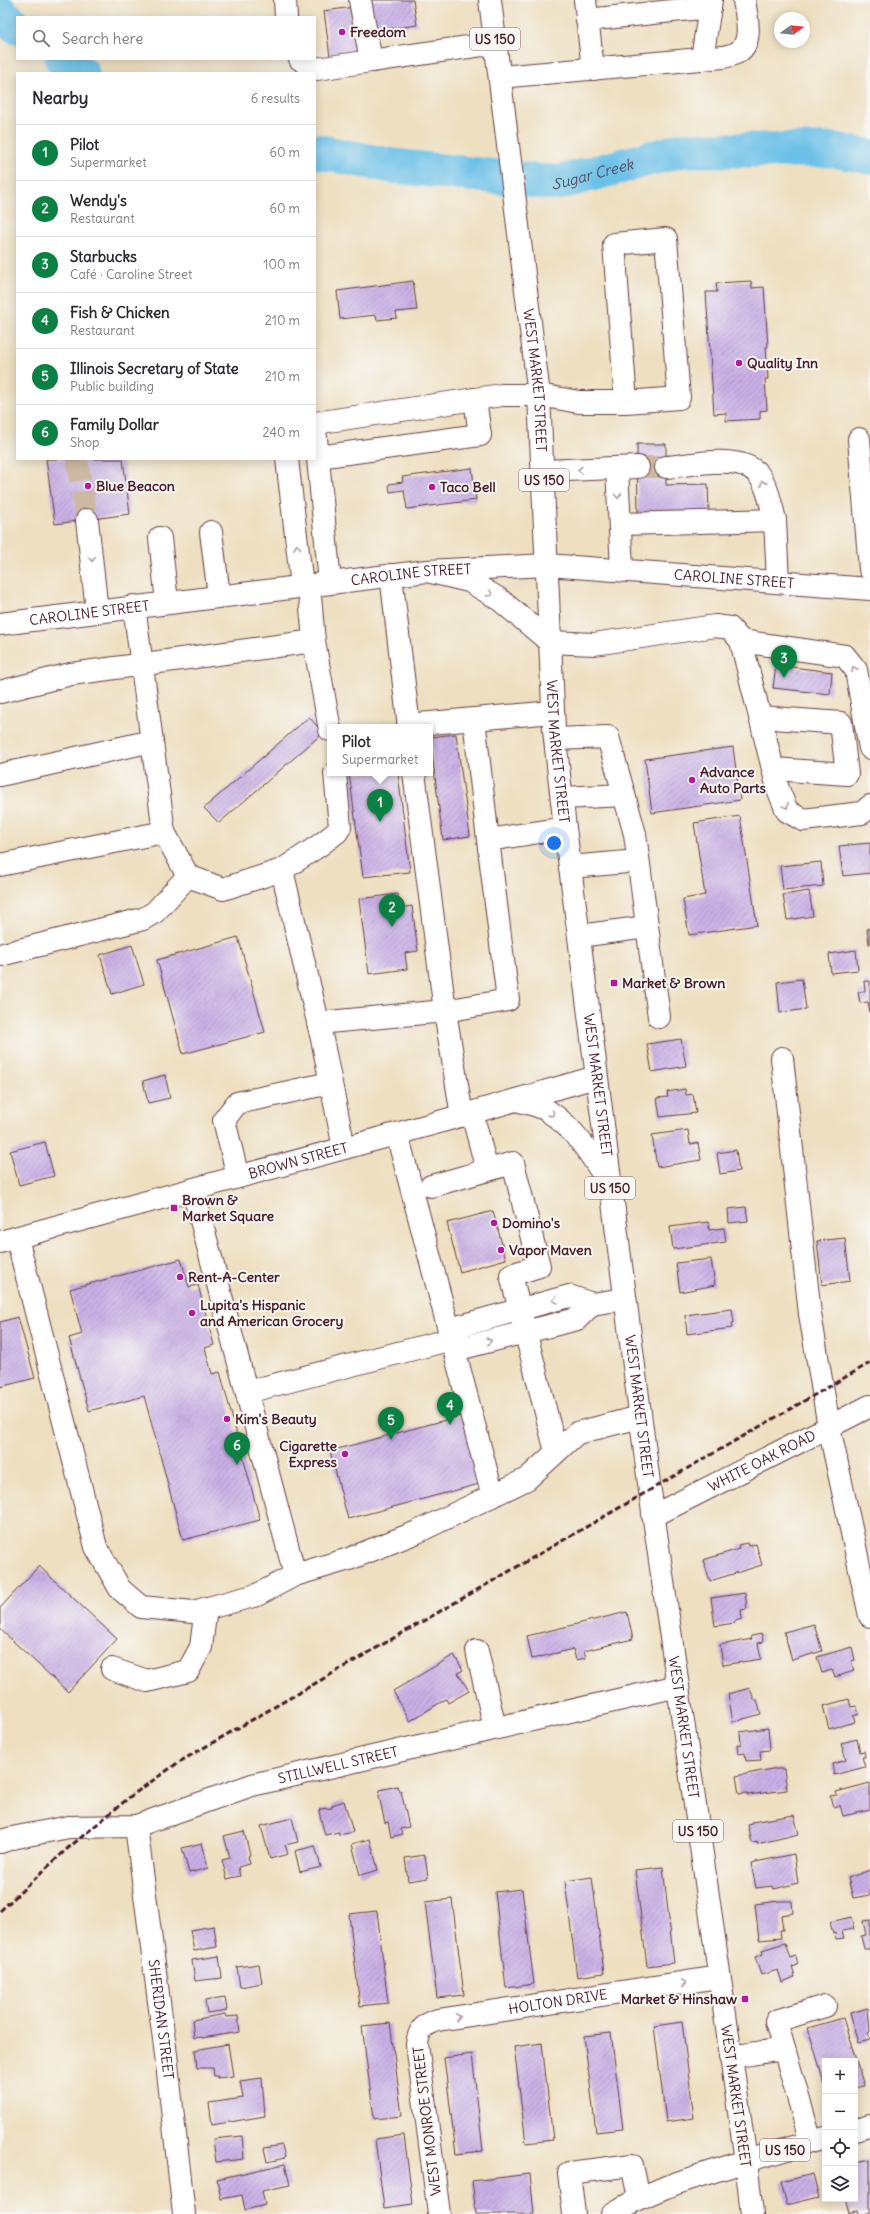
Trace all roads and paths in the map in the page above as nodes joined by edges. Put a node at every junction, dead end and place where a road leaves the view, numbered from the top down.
1 (285, 0) edge
2 (360, 0) edge
3 (490, 0) edge
4 (744, 0) edge
5 (710, 3) edge
6 (586, 10) edge
7 (286, 16) edge
8 (496, 43) junction
9 (702, 59) junction
10 (302, 60) edge
11 (371, 61) junction
12 (593, 69) junction
13 (500, 78) junction
14 (539, 395) junction
15 (475, 399) junction
16 (626, 402) junction
17 (316, 423) edge
18 (316, 438) edge
19 (859, 439) dead end
20 (318, 457) junction
21 (287, 460) edge
22 (666, 467) tunnel mouth
23 (544, 471) junction
24 (87, 520) tunnel mouth
25 (775, 520) junction
26 (620, 524) junction
27 (211, 532) dead end
28 (160, 538) dead end
29 (547, 565) junction
30 (870, 569) edge
31 (622, 570) junction
32 (427, 571) junction
33 (392, 576) junction
34 (778, 582) junction
35 (314, 585) junction
36 (870, 589) edge
37 (219, 596) junction
38 (167, 602) junction
39 (134, 606) junction
40 (97, 611) junction
41 (0, 624) edge
42 (314, 641) junction
43 (741, 641) junction
44 (550, 642) junction
45 (141, 664) junction
46 (0, 692) edge
47 (553, 712) junction
48 (760, 717) junction
49 (474, 719) junction
50 (329, 724) edge
51 (408, 724) edge
52 (427, 724) edge
53 (555, 739) junction
54 (152, 741) junction
55 (870, 748) edge
56 (773, 769) junction
57 (0, 775) edge
58 (335, 776) edge
59 (414, 776) edge
60 (624, 795) junction
61 (562, 798) junction
62 (870, 806) edge
63 (565, 828) junction
64 (164, 832) junction
65 (488, 840) junction
66 (638, 861) junction
67 (0, 865) edge
68 (570, 867) junction
69 (282, 870) junction
70 (188, 876) junction
71 (647, 927) junction
72 (579, 936) junction
73 (0, 954) edge
74 (445, 1011) junction
75 (659, 1017) dead end
76 (318, 1023) junction
77 (782, 1058) dead end
78 (596, 1077) junction
79 (330, 1083) junction
80 (516, 1100) junction
81 (467, 1114) junction
82 (397, 1134) junction
83 (344, 1148) junction
84 (487, 1170) junction
85 (238, 1177) junction
86 (431, 1186) dead end
87 (610, 1187) junction
88 (193, 1190) junction
89 (8, 1240) edge
90 (624, 1299) junction
91 (592, 1304) junction
92 (520, 1309) junction
93 (526, 1332) junction
94 (452, 1339) junction
95 (247, 1392) junction
96 (870, 1406) edge
97 (640, 1417) junction
98 (829, 1427) junction
99 (556, 1452) junction
100 (493, 1496) junction
101 (653, 1516) junction
102 (296, 1575) junction
103 (206, 1608) junction
104 (870, 1616) edge
105 (477, 1651) dead end
106 (112, 1669) dead end
107 (678, 1686) junction
108 (495, 1728) junction
109 (136, 1826) junction
110 (0, 1842) edge
111 (719, 1977) junction
112 (825, 2006) dead end
113 (422, 2029) joint
114 (784, 2049) junction
115 (730, 2057) junction
116 (870, 2126) edge
117 (858, 2129) edge
118 (818, 2140) edge
119 (746, 2161) junction
120 (638, 2198) junction
121 (184, 2214) edge
122 (438, 2214) edge
123 (574, 2214) edge
124 (612, 2214) edge
125 (752, 2214) edge

1 - 7 street
2 - 11 street
3 - 8 street, WEST MARKET STREET / US 150
4 - 9 street
5 - 6 street
5 - 9 street
6 - 12 street
8 - 11 street
8 - 13 street, WEST MARKET STREET / US 150
9 - 12 street
10 - 11 street
12 - 13 street
13 - 14 street, WEST MARKET STREET / US 150
14 - 15 street
14 - 16 street
14 - 23 street, WEST MARKET STREET / US 150
15 - 17 street
15 - 20 street
16 - 16 street
18 - 20 street
19 - 30 street
20 - 35 street
35 -> 21 street
25 -> 22 street
23 - 26 street
23 - 29 street, WEST MARKET STREET / US 150
24 -> 40 street
25 - 26 street
25 - 34 street
26 - 31 street
27 - 37 street
28 - 38 street
29 - 31 street, CAROLINE STREET
29 - 32 street, CAROLINE STREET
29 - 44 street, WEST MARKET STREET / US 150
31 - 34 street, CAROLINE STREET
32 - 33 street, CAROLINE STREET
32 -> 44 street
33 - 35 street, CAROLINE STREET
33 - 51 street
34 - 36 street, CAROLINE STREET
35 - 37 street, CAROLINE STREET
35 - 42 street
37 - 38 street, CAROLINE STREET
38 - 39 street, CAROLINE STREET
39 - 40 street, CAROLINE STREET
39 - 45 street
40 - 41 street, CAROLINE STREET
42 - 45 street
42 - 50 street
43 - 44 street
43 - 48 street
55 -> 43 street
44 - 47 street, WEST MARKET STREET / US 150
45 - 46 street
45 - 54 street
47 - 49 street
47 - 53 street, WEST MARKET STREET / US 150
48 - 56 street
48 - 56 street
49 - 52 street
49 - 65 street
53 - 60 street
53 - 61 street, WEST MARKET STREET / US 150
54 - 57 street
54 - 64 street
56 -> 62 street
58 - 69 street
59 - 74 street
60 - 61 street
60 - 66 street
61 - 63 street, WEST MARKET STREET / US 150
63 - 65 street
63 - 68 street, WEST MARKET STREET / US 150
64 - 67 street
64 - 70 street
65 - 74 street
66 - 68 street
66 - 71 street
68 - 72 street, WEST MARKET STREET / US 150
69 - 70 street
69 - 76 street
70 - 73 street
71 - 72 street
71 - 75 street
72 - 78 street, WEST MARKET STREET / US 150
74 - 76 street
74 - 81 street
76 - 79 street
77 - 98 street
78 - 80 street, BROWN STREET
78 - 87 street, WEST MARKET STREET / US 150
79 - 83 street
79 - 85 street
80 - 81 street, BROWN STREET
80 -> 87 street
81 - 82 street, BROWN STREET
81 - 84 street
82 - 83 street, BROWN STREET
82 - 94 street
83 - 85 street, BROWN STREET
84 - 86 street
84 - 92 street
85 - 88 street, BROWN STREET
87 - 90 street, WEST MARKET STREET / US 150
88 - 89 street, BROWN STREET
88 - 95 street
89 - 103 street
90 - 91 street
90 - 97 street, WEST MARKET STREET / US 150
91 -> 92 street
91 - 93 street
92 - 93 street
92 - 94 street
94 -> 93 street
93 - 99 street
94 - 95 street
94 - 100 street
95 - 102 street
96 - 98 street, WHITE OAK ROAD
97 - 99 street
97 - 101 street, WEST MARKET STREET / US 150
98 - 101 street, WHITE OAK ROAD
98 - 104 street
99 - 100 street
100 - 102 street
101 - 107 street, WEST MARKET STREET / US 150
102 - 103 street
103 - 106 street
105 - 108 street
107 - 108 street, STILLWELL STREET
107 - 111 street, WEST MARKET STREET / US 150
108 - 109 street, STILLWELL STREET
109 - 110 street, STILLWELL STREET
109 - 121 street, SHERIDAN STREET
113 -> 111 street, HOLTON DRIVE
111 - 115 street, WEST MARKET STREET / US 150
112 - 114 street
113 - 122 street, WEST MONROE STREET
114 - 115 street
114 - 118 street
115 - 119 street, WEST MARKET STREET / US 150
116 - 117 street
118 - 119 street, US 150
119 - 120 street
119 - 125 street, WEST MARKET STREET
120 - 123 street
120 - 124 street

